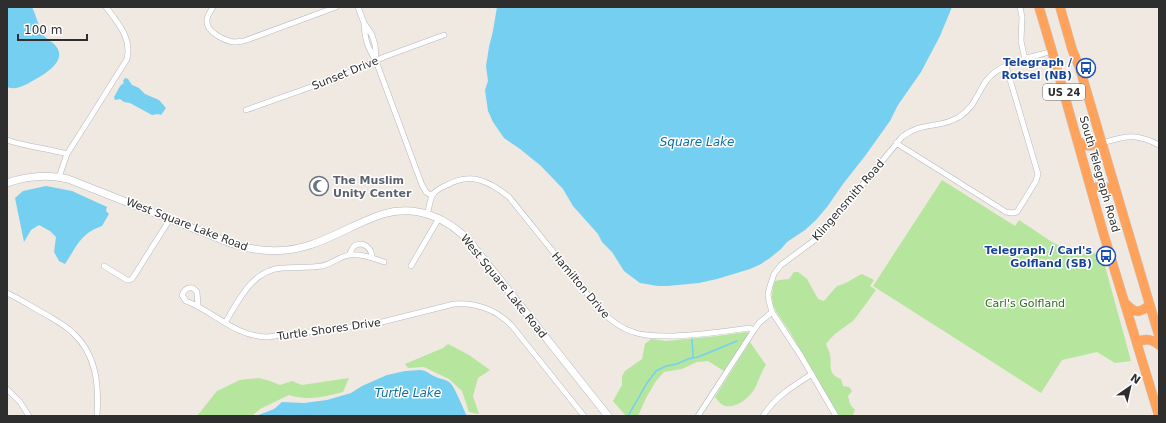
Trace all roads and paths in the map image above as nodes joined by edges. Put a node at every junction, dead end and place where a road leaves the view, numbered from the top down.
1 (106, 7) edge
2 (213, 7) edge
3 (336, 7) edge
4 (358, 7) edge
5 (1020, 7) edge
6 (1039, 7) edge
7 (1060, 7) edge
8 (444, 35) dead end
9 (1052, 51) junction
10 (1025, 60) junction
11 (376, 61) junction
12 (1006, 66) junction
13 (246, 110) dead end
14 (7, 140) edge
15 (1078, 141) junction
16 (896, 143) junction
17 (1102, 143) junction
18 (1159, 145) edge
19 (67, 154) junction
20 (59, 177) junction
21 (7, 183) edge
22 (1091, 189) junction
23 (1116, 193) junction
24 (432, 196) junction
25 (427, 214) junction
26 (439, 218) junction
27 (170, 219) junction
28 (349, 255) junction
29 (372, 258) junction
30 (384, 262) dead end
31 (104, 266) dead end
32 (411, 266) dead end
33 (7, 293) edge
34 (1126, 304) junction
35 (1150, 305) junction
36 (198, 306) dead end
37 (772, 312) junction
38 (225, 323) junction
39 (754, 330) junction
40 (1159, 336) edge
41 (1137, 342) junction
42 (1159, 345) edge
43 (812, 374) junction
44 (7, 389) edge
45 (29, 416) edge
46 (98, 416) edge
47 (584, 416) edge
48 (608, 416) edge
49 (698, 416) edge
50 (763, 416) edge
51 (836, 416) edge
52 (1159, 416) edge

1 - 19 street
2 - 3 street
4 - 11 street
5 - 10 street
6 - 9 highway, South Telegraph Road / US 24
7 - 17 highway, South Telegraph Road / US 24
8 - 11 street, Sunset Drive
9 - 10 street, Klingensmith Road
9 - 15 highway, South Telegraph Road / US 24
10 - 12 street, Klingensmith Road
11 - 13 street, Sunset Drive
11 - 24 street
12 - 16 street, Klingensmith Road
12 - 16 street
14 - 19 street
15 - 17 highway
15 - 22 highway, South Telegraph Road / US 24
16 - 37 street, Klingensmith Road
17 - 18 street
17 - 23 highway, South Telegraph Road / US 24
19 - 20 street
20 - 21 street, West Square Lake Road
20 - 27 street, West Square Lake Road
22 - 23 highway
22 - 34 highway, South Telegraph Road / US 24
23 - 35 highway, South Telegraph Road / US 24
24 - 25 street
24 - 39 street, Hamilton Drive
25 - 26 street, West Square Lake Road
25 - 27 street, West Square Lake Road
26 - 32 street
26 - 48 street, West Square Lake Road
27 - 31 street
28 - 29 street
28 - 29 street
28 - 38 street
29 - 30 street
33 - 46 street
34 - 35 highway
34 - 41 highway, South Telegraph Road / US 24
35 - 40 highway, South Telegraph Road / US 24
36 - 38 street, Turtle Shores Drive
37 - 39 street
37 - 43 street, Klingensmith Road
38 - 47 street, Turtle Shores Drive
39 - 49 street
41 - 42 highway
41 - 52 highway, South Telegraph Road / US 24
43 - 50 street
43 - 51 street, Klingensmith Road
44 - 45 street

